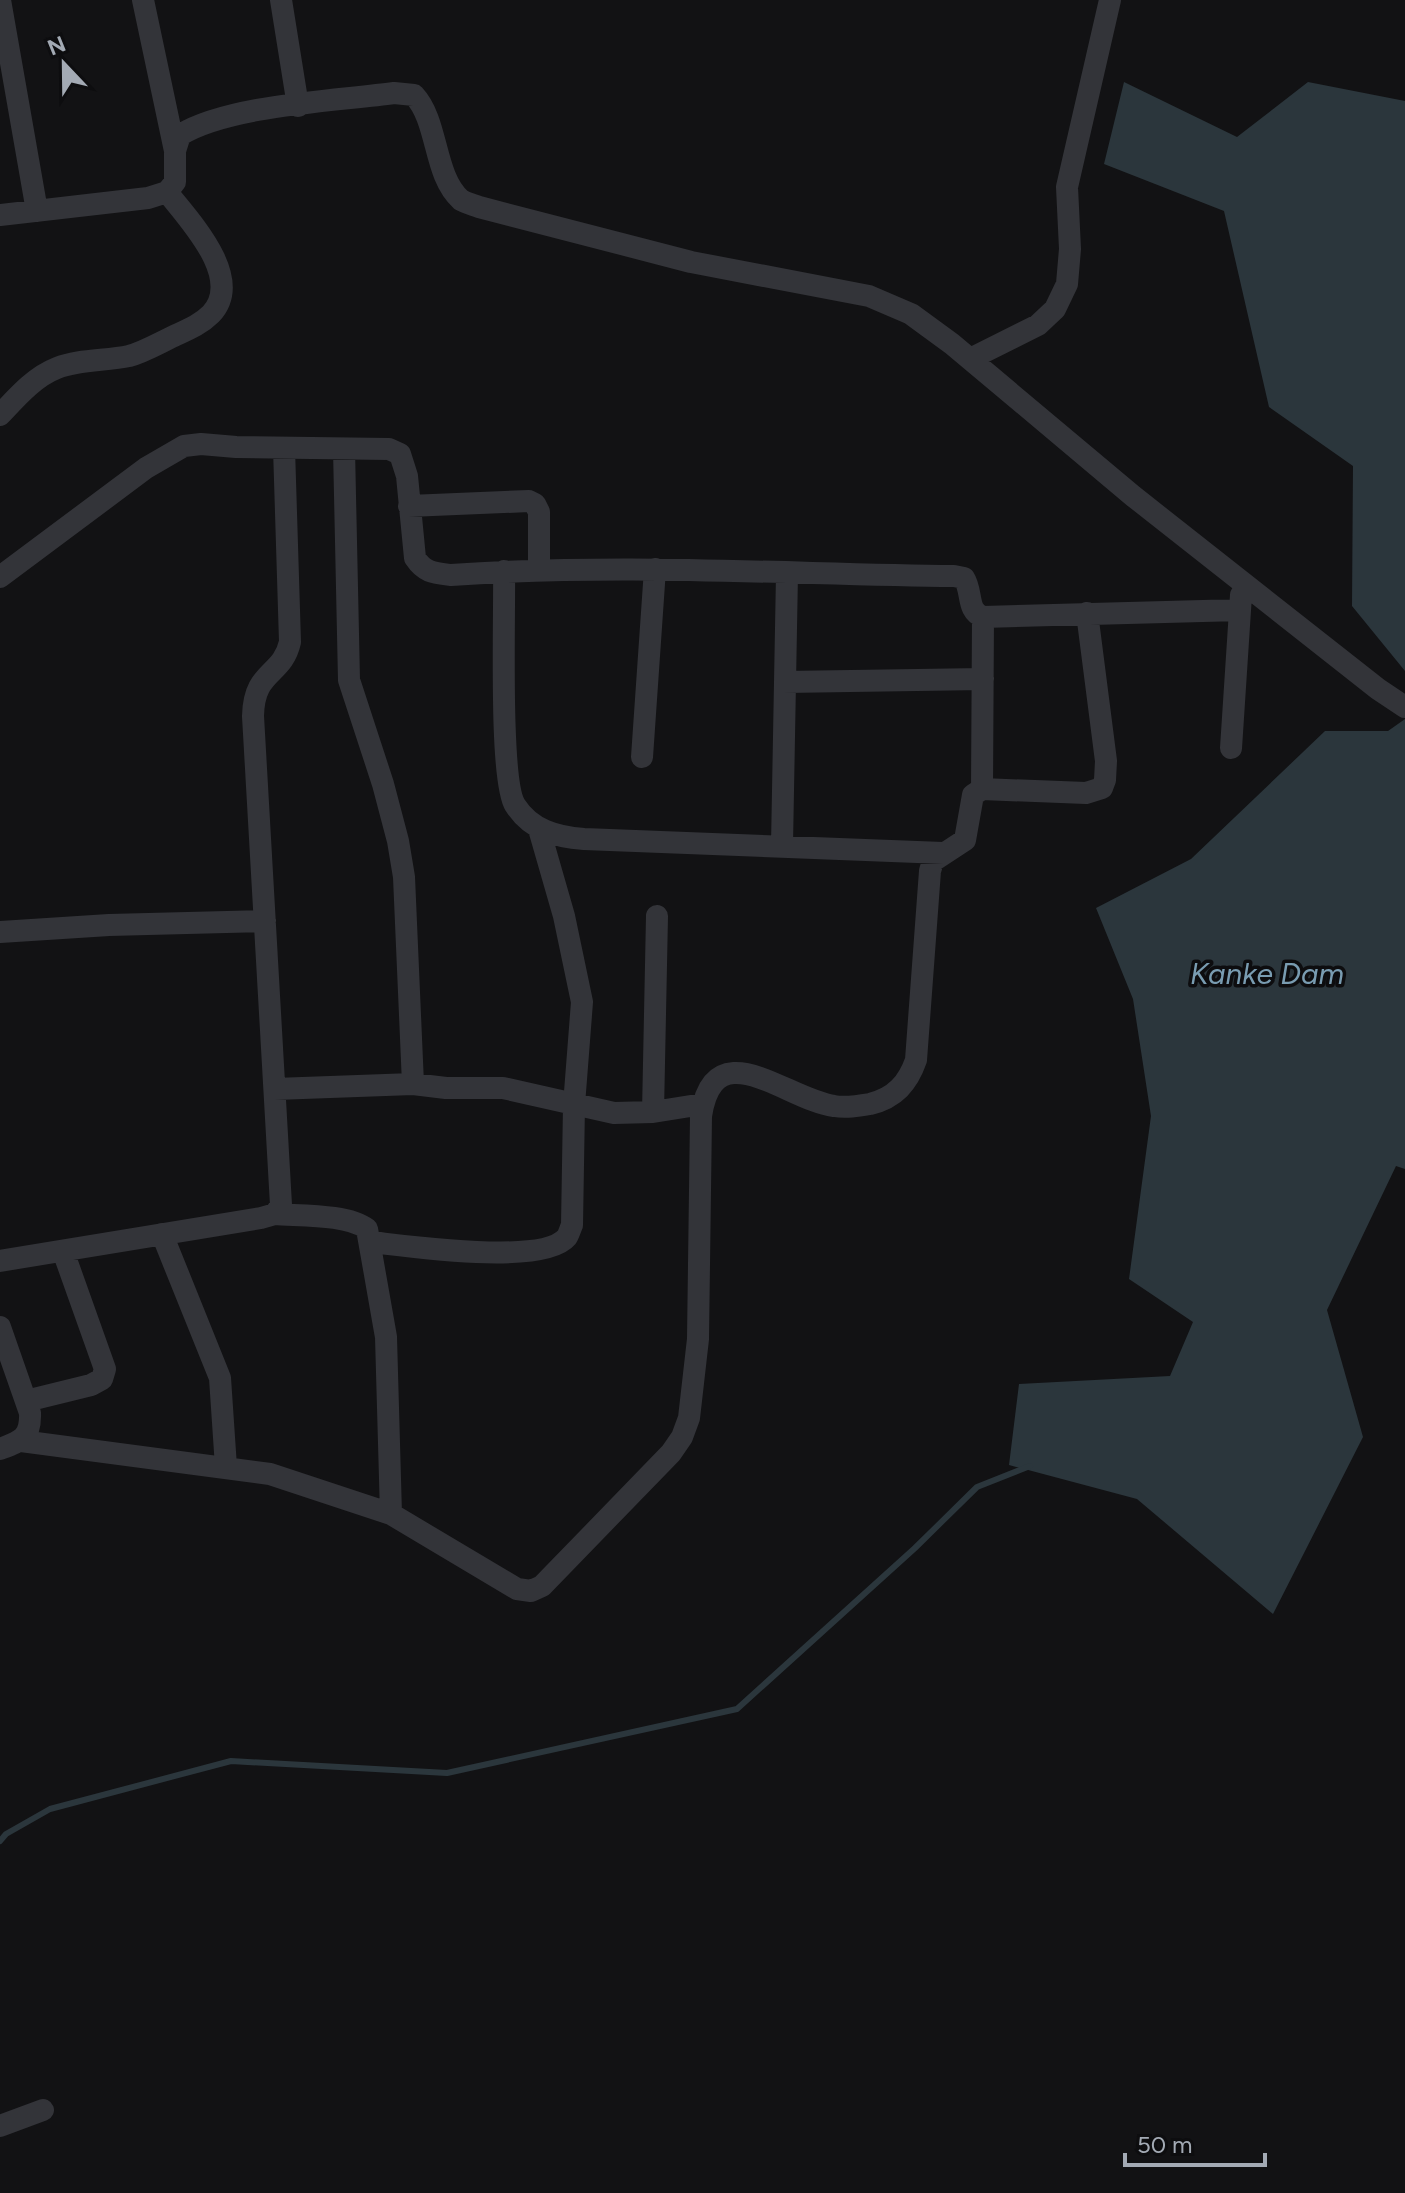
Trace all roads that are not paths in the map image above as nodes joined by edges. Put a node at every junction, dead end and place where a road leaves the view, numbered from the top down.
1 (0, 0) edge
2 (143, 0) edge
3 (281, 0) edge
4 (1110, 0) edge
5 (298, 106) junction
6 (175, 151) junction
7 (167, 192) junction
8 (37, 211) junction
9 (0, 215) edge
10 (970, 359) junction
11 (0, 415) edge
12 (284, 448) junction
13 (344, 449) junction
14 (409, 506) junction
15 (655, 569) junction
16 (539, 570) junction
17 (504, 571) junction
18 (787, 574) junction
19 (0, 577) edge
20 (1242, 582) junction
21 (1240, 610) junction
22 (1087, 613) junction
23 (983, 617) junction
24 (983, 679) junction
25 (785, 682) junction
26 (1405, 707) edge
27 (1231, 748) dead end
28 (642, 757) dead end
29 (982, 789) junction
30 (539, 829) junction
31 (782, 845) junction
32 (943, 853) junction
33 (657, 916) dead end
34 (265, 921) junction
35 (0, 932) edge
36 (413, 1084) junction
37 (275, 1089) junction
38 (703, 1104) junction
39 (574, 1105) junction
40 (653, 1112) junction
41 (275, 1214) junction
42 (162, 1234) junction
43 (371, 1242) junction
44 (63, 1251) junction
45 (0, 1261) edge
46 (0, 1327) edge
47 (26, 1401) junction
48 (10, 1445) edge
49 (226, 1467) junction
50 (391, 1514) junction
51 (43, 2110) dead end
52 (0, 2126) edge

1 - 8 street
2 - 6 street
3 - 5 street
4 - 10 street
5 - 6 street
5 - 10 street
6 - 7 street
7 - 8 street
7 - 11 street
8 - 9 street
10 - 20 street
12 - 13 street
12 - 19 street
12 - 34 street
13 - 14 street
13 - 36 street
14 - 16 street
14 - 17 street
15 - 16 street
15 - 18 street
15 - 28 street
16 - 17 street
17 - 30 street
18 - 23 street
18 - 25 street
20 - 21 street
20 - 26 street
21 - 22 street
21 - 27 street
22 - 23 street
22 - 29 street
23 - 24 street
24 - 25 street
24 - 29 street
25 - 31 street
29 - 32 street
30 - 31 street
30 - 39 street
31 - 32 street
32 - 38 street
33 - 40 street
34 - 35 street
34 - 37 street
36 - 37 street
36 - 39 street
37 - 41 street
38 - 40 street
38 - 50 street
39 - 40 street
39 - 43 street
41 - 42 street
41 - 43 street
42 - 44 street
42 - 49 street
43 - 50 street
44 - 45 street
44 - 47 street
46 - 47 street
47 - 48 street
48 - 49 street
49 - 50 street
51 - 52 street

